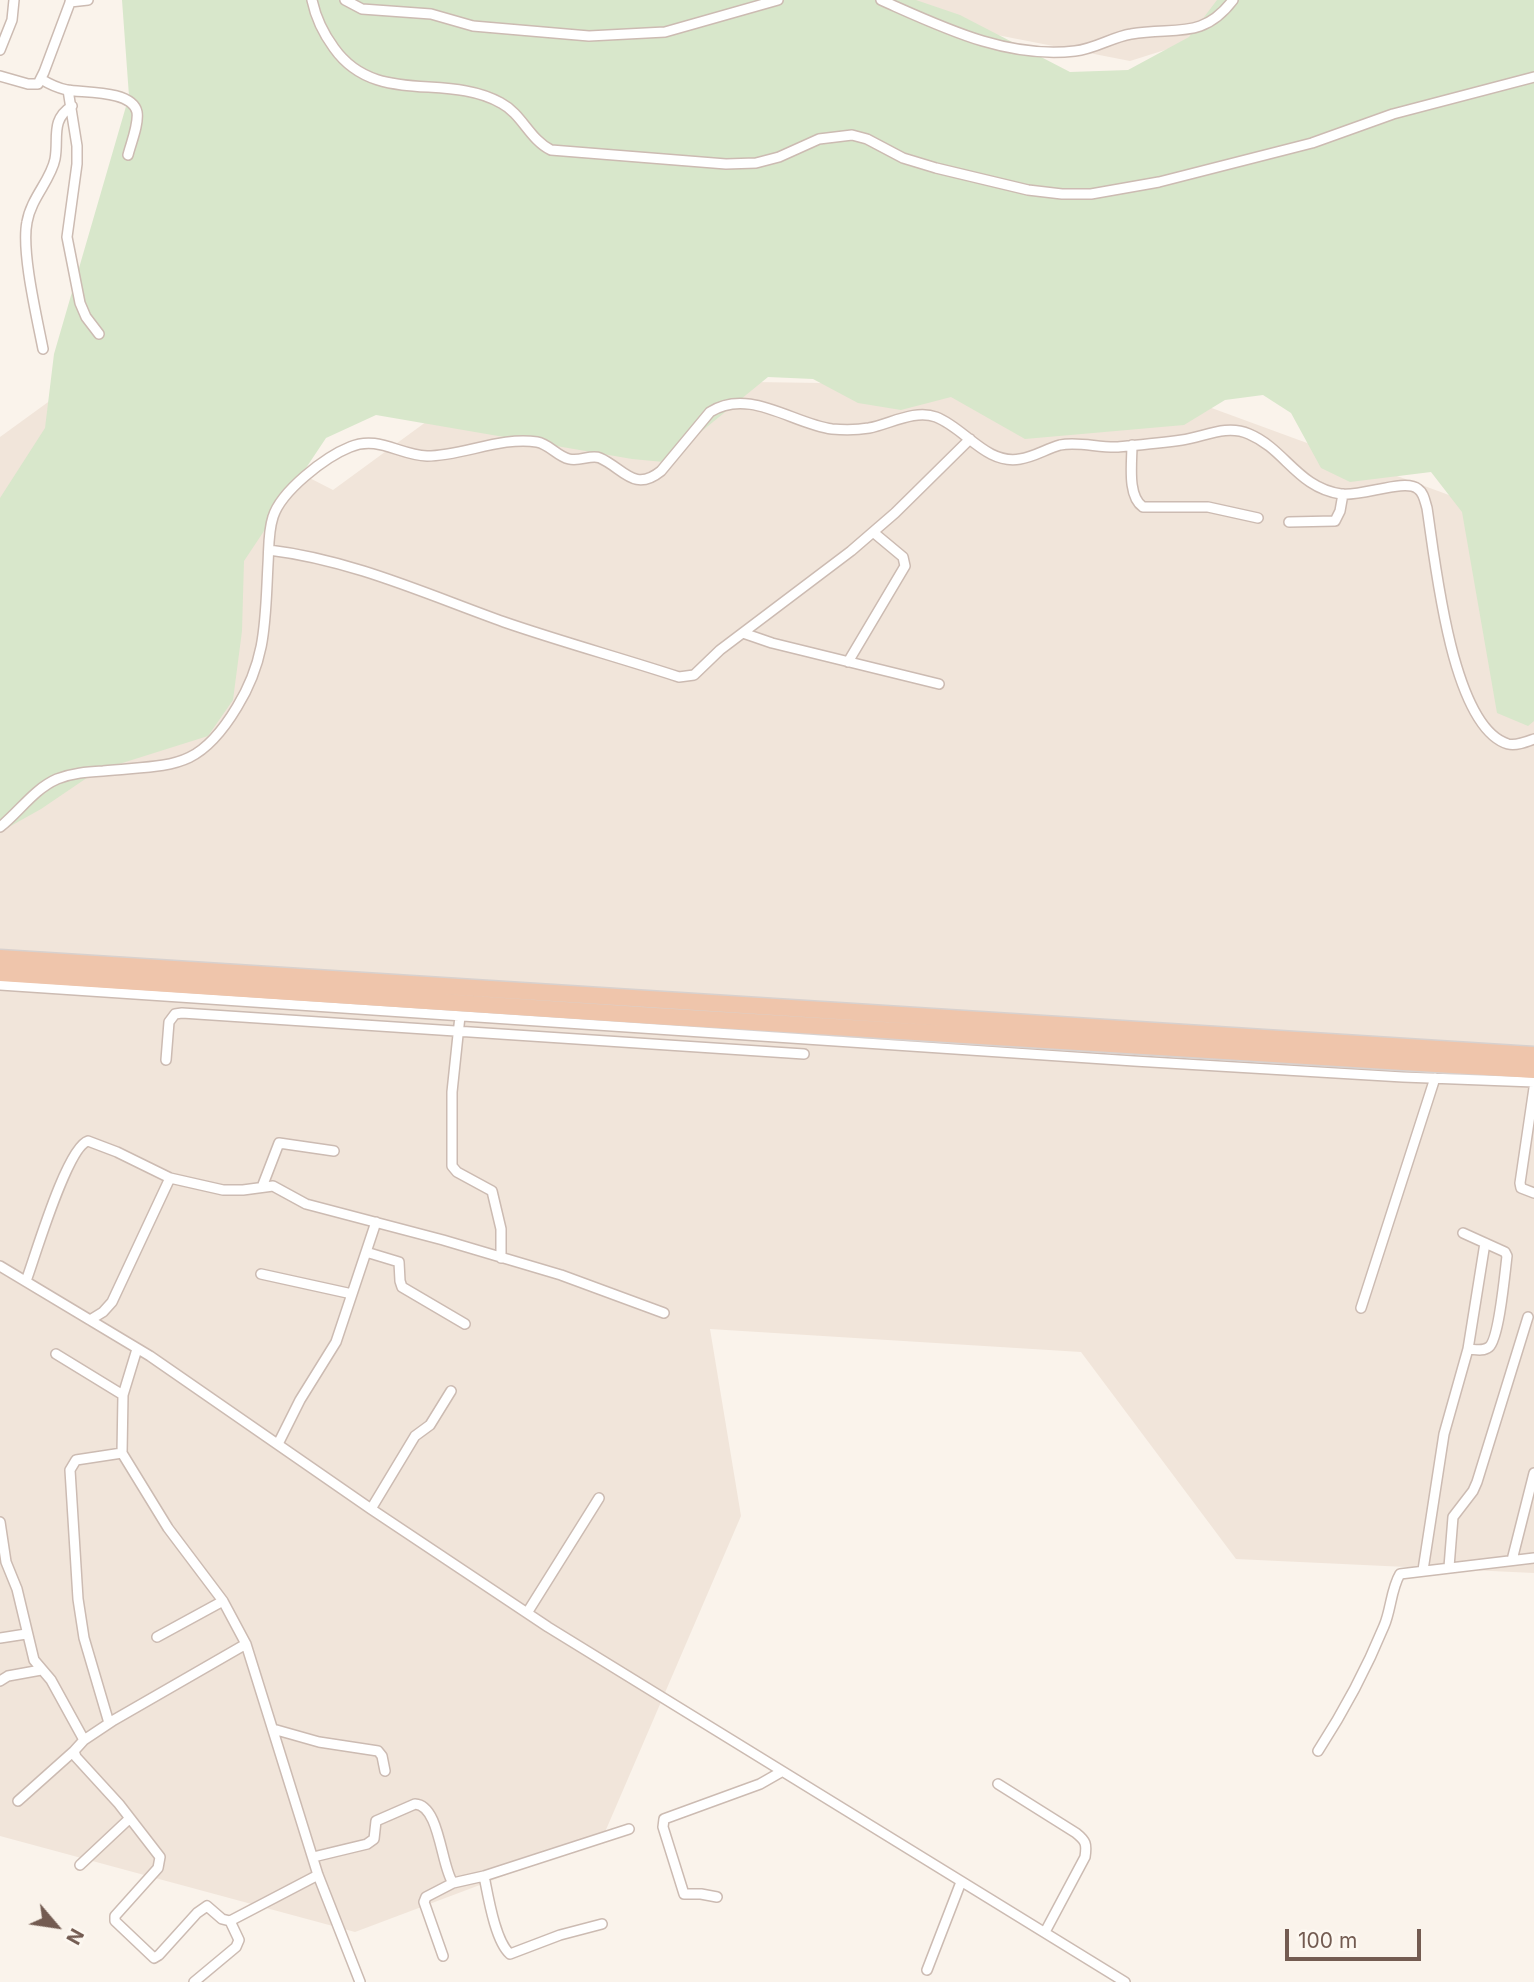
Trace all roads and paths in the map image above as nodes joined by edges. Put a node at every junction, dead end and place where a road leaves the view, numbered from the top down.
1 (14, 0) edge
2 (89, 0) edge
3 (313, 0) edge
4 (345, 0) edge
5 (778, 0) edge
6 (881, 0) edge
7 (1233, 0) edge
8 (71, 1) edge
9 (0, 48) edge
10 (0, 76) edge
11 (1534, 77) edge
12 (41, 79) junction
13 (68, 90) junction
14 (72, 106) junction
15 (128, 155) dead end
16 (99, 334) dead end
17 (43, 349) dead end
18 (970, 439) junction
19 (1132, 445) junction
20 (1343, 494) junction
21 (1258, 518) dead end
22 (1289, 522) dead end
23 (873, 533) junction
24 (269, 550) junction
25 (743, 633) junction
26 (848, 662) junction
27 (939, 684) dead end
28 (1534, 739) edge
29 (0, 827) edge
30 (0, 958) edge
31 (0, 973) edge
32 (0, 985) edge
33 (460, 1016) junction
34 (458, 1031) junction
35 (804, 1054) dead end
36 (1534, 1055) edge
37 (166, 1060) dead end
38 (1534, 1070) edge
39 (1435, 1078) junction
40 (1534, 1082) edge
41 (1534, 1088) edge
42 (334, 1151) dead end
43 (170, 1178) junction
44 (262, 1187) junction
45 (1534, 1194) edge
46 (376, 1222) junction
47 (1463, 1233) dead end
48 (1485, 1243) junction
49 (366, 1252) junction
50 (501, 1258) junction
51 (0, 1266) edge
52 (261, 1274) dead end
53 (26, 1281) junction
54 (352, 1294) junction
55 (1361, 1308) dead end
56 (664, 1313) dead end
57 (1528, 1317) dead end
58 (90, 1320) junction
59 (465, 1324) dead end
60 (137, 1349) junction
61 (1468, 1349) junction
62 (56, 1354) dead end
63 (451, 1391) dead end
64 (123, 1395) junction
65 (278, 1444) junction
66 (122, 1453) junction
67 (1534, 1473) edge
68 (599, 1499) dead end
69 (371, 1509) junction
70 (0, 1522) edge
71 (1534, 1558) edge
72 (1512, 1560) junction
73 (1449, 1567) junction
74 (1423, 1570) junction
75 (223, 1601) junction
76 (527, 1613) junction
77 (26, 1634) junction
78 (157, 1637) dead end
79 (0, 1638) edge
80 (246, 1644) junction
81 (41, 1670) junction
82 (0, 1681) edge
83 (109, 1723) junction
84 (273, 1729) junction
85 (84, 1740) junction
86 (74, 1751) junction
87 (1318, 1751) dead end
88 (385, 1771) dead end
89 (781, 1772) junction
90 (998, 1784) dead end
91 (18, 1801) dead end
92 (129, 1819) junction
93 (629, 1829) dead end
94 (313, 1857) junction
95 (80, 1865) dead end
96 (318, 1875) junction
97 (484, 1876) junction
98 (961, 1882) junction
99 (453, 1883) junction
100 (717, 1897) dead end
101 (230, 1921) junction
102 (602, 1924) dead end
103 (1045, 1932) junction
104 (443, 1956) dead end
105 (927, 1969) dead end
106 (194, 1982) edge
107 (360, 1982) edge
108 (1125, 1982) edge

1 - 9 street
2 - 8 street
3 - 11 street
4 - 5 street
6 - 7 street
8 - 12 street
10 - 12 street
12 - 13 street
13 - 14 street
13 - 15 street
14 - 16 street
14 - 17 street
18 - 19 street
18 - 23 street
18 - 24 street
19 - 20 street
19 - 21 street
20 - 22 street
20 - 28 street
23 - 25 street
23 - 26 street
24 - 25 street
24 - 29 street
25 - 26 street
26 - 27 street
30 - 36 highway
31 - 38 highway
32 - 33 street
33 - 34 street
33 - 39 street
34 - 35 street
34 - 37 street
34 - 50 street
39 - 40 street
39 - 55 street
41 - 45 street
42 - 44 street
43 - 44 street
43 - 53 street
43 - 58 street
44 - 46 street
46 - 49 street
46 - 50 street
47 - 48 street
48 - 61 street
48 - 61 street
49 - 54 street
49 - 59 street
50 - 56 street
51 - 53 street
52 - 54 street
53 - 58 street
54 - 65 street
57 - 73 street
58 - 60 street
60 - 64 street
60 - 65 street
61 - 74 street
62 - 64 street
63 - 69 street
64 - 66 street
65 - 69 street
66 - 75 street
66 - 83 street
67 - 72 street
68 - 76 street
69 - 76 street
70 - 77 street
71 - 72 street
72 - 73 street
73 - 74 street
74 - 87 street
75 - 78 street
75 - 80 street
76 - 89 street
77 - 79 street
77 - 81 street
80 - 83 street
80 - 84 street
81 - 82 street
81 - 85 street
83 - 85 street
84 - 88 street
84 - 94 street
85 - 86 street
86 - 91 street
86 - 92 street
89 - 98 street
89 - 100 street
90 - 103 street
92 - 95 street
92 - 101 street
93 - 97 street
94 - 96 street
94 - 99 street
96 - 101 street
96 - 107 street
97 - 99 street
97 - 102 street
98 - 103 street
98 - 105 street
99 - 104 street
101 - 106 street
103 - 108 street

